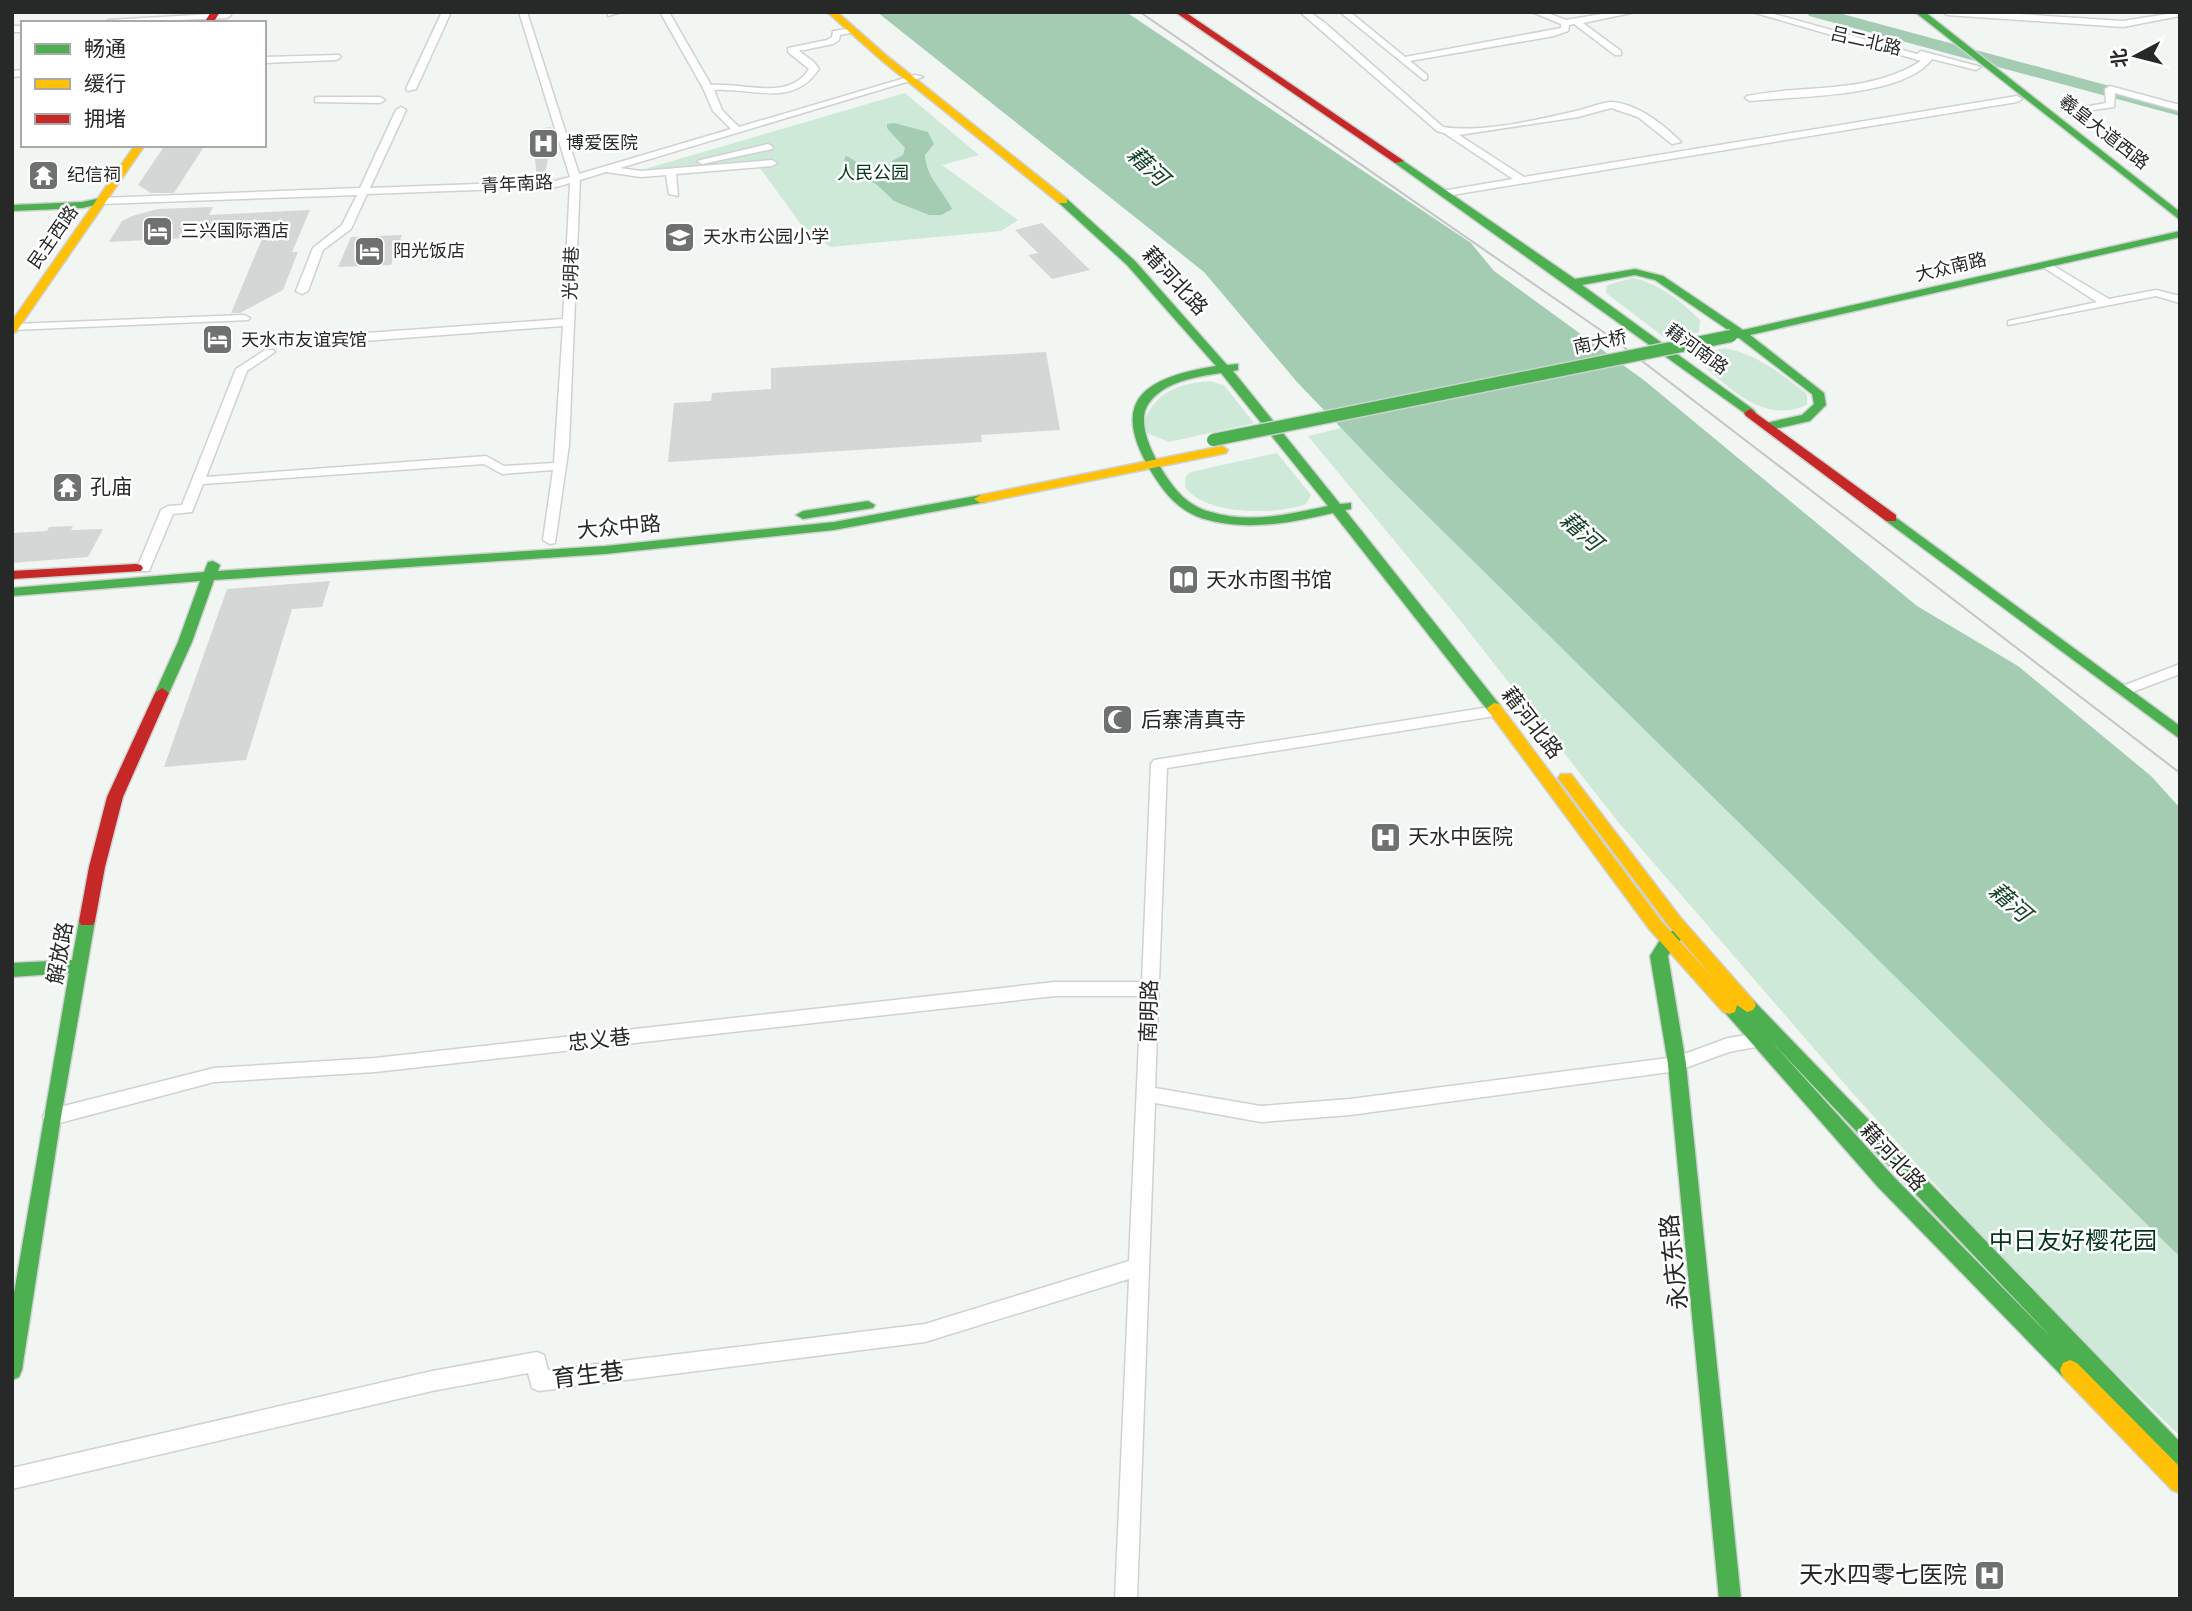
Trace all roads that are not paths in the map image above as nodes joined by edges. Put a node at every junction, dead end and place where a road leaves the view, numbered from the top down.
1 (447, 12) edge
2 (523, 12) edge
3 (664, 12) edge
4 (831, 12) edge
5 (842, 12) edge
6 (1179, 12) edge
7 (1304, 12) edge
8 (1344, 12) edge
9 (1536, 12) edge
10 (1632, 12) edge
11 (1756, 12) edge
12 (1919, 12) edge
13 (1933, 12) edge
14 (1947, 12) edge
15 (2180, 13) edge
16 (219, 17) edge
17 (146, 21) edge
18 (1570, 22) junction
19 (852, 30) junction
20 (1881, 46) junction
21 (1618, 52) dead end
22 (336, 57) dead end
23 (266, 60) edge
24 (1402, 60) junction
25 (1976, 60) junction
26 (1423, 77) dead end
27 (914, 78) junction
28 (708, 88) junction
29 (411, 89) dead end
30 (1750, 98) dead end
31 (2017, 99) dead end
32 (318, 100) dead end
33 (380, 100) dead end
34 (2180, 108) edge
35 (401, 110) dead end
36 (2072, 110) dead end
37 (1445, 130) junction
38 (735, 131) junction
39 (1676, 142) dead end
40 (124, 147) edge
41 (138, 147) edge
42 (768, 147) dead end
43 (755, 149) junction
44 (603, 170) junction
45 (671, 172) junction
46 (641, 174) junction
47 (575, 178) junction
48 (1523, 181) junction
49 (363, 190) junction
50 (1446, 193) junction
51 (674, 194) dead end
52 (12, 202) edge
53 (90, 202) junction
54 (2180, 206) edge
55 (12, 208) edge
56 (2180, 217) edge
57 (2180, 234) edge
58 (2047, 265) junction
59 (1574, 284) junction
60 (302, 291) dead end
61 (2180, 300) edge
62 (2107, 303) junction
63 (12, 307) edge
64 (244, 318) dead end
65 (570, 322) junction
66 (2012, 323) dead end
67 (13, 329) edge
68 (1736, 335) junction
69 (296, 342) dead end
70 (269, 352) dead end
71 (1231, 368) junction
72 (1770, 426) junction
73 (1218, 445) joint
74 (1153, 459) junction
75 (560, 466) junction
76 (198, 481) junction
77 (1342, 507) junction
78 (551, 541) junction
79 (144, 568) junction
80 (211, 569) junction
81 (12, 575) edge
82 (12, 592) edge
83 (2180, 670) edge
84 (2122, 691) junction
85 (1496, 711) junction
86 (2180, 734) edge
87 (1676, 936) junction
88 (79, 966) junction
89 (12, 970) edge
90 (1150, 989) junction
91 (1767, 1038) junction
92 (1677, 1064) junction
93 (1146, 1094) junction
94 (52, 1117) junction
95 (1140, 1267) junction
96 (12, 1370) edge
97 (2180, 1457) edge
98 (12, 1479) edge
99 (2180, 1483) edge
100 (1126, 1599) edge
101 (1730, 1599) edge

1 - 29 street
2 - 47 street, 光明巷
3 - 28 street
4 - 19 main road, 藉河北路
5 - 27 main road, 藉河北路
6 - 50 main road, 藉河南路
7 - 37 street
8 - 24 street
9 - 18 street
10 - 18 street
11 - 20 street, 吕二北路
12 - 25 main road
13 - 54 main road, 羲皇大道西路
14 - 15 street
16 - 17 street
18 - 21 street
18 - 24 street
19 - 27 main road, 藉河北路
19 - 28 street
20 - 25 street, 吕二北路
20 - 30 street
22 - 23 street
24 - 26 street
25 - 56 main road, 羲皇大道西路
27 - 38 street, 青年南路
27 - 71 main road, 藉河北路
28 - 38 street
31 - 48 street
32 - 33 street
34 - 36 street
35 - 49 street
37 - 39 street
37 - 48 street
38 - 43 street
38 - 44 street, 青年南路
40 - 53 main road
41 - 53 main road
42 - 43 street
43 - 45 street
43 - 46 street
44 - 46 street
44 - 47 street, 青年南路
45 - 46 street
45 - 51 street
47 - 49 street, 青年南路
47 - 65 street, 光明巷
48 - 50 street
49 - 53 street, 青年南路
49 - 60 street
50 - 59 main road, 藉河南路
52 - 53 main road
53 - 55 main road
53 - 63 main road, 民主西路
53 - 67 main road, 民主西路
57 - 58 main road, 大众南路
58 - 62 street
58 - 68 main road, 大众南路
59 - 68 main road
59 - 72 main road, 藉河南路
61 - 62 street
62 - 66 street
64 - 67 street
65 - 69 street
65 - 75 street, 光明巷
68 - 72 main road
68 - 73 main road, 南大桥, bridge
70 - 76 street
71 - 74 main road
71 - 77 main road, 藉河北路
72 - 84 main road, 藉河南路
73 - 74 main road, 大众中路
74 - 77 main road
74 - 78 main road, 大众中路
74 - 80 main road, 大众中路
75 - 76 street
75 - 78 street, 光明巷
76 - 79 street
77 - 85 main road, 藉河北路
77 - 87 main road, 藉河北路
78 - 80 main road, 大众中路
79 - 80 main road, 大众中路
79 - 81 main road, 大众中路
80 - 82 main road, 大众中路
80 - 88 main road, 解放路
83 - 84 street
84 - 86 main road, 藉河南路
85 - 87 main road, 藉河北路
85 - 90 street, 南明路
87 - 91 main road, 藉河北路
87 - 92 main road, 永庆东路
88 - 89 main road
88 - 94 main road, 解放路
90 - 93 street, 南明路
90 - 94 street, 忠义巷
91 - 92 street
91 - 97 main road, 藉河北路
91 - 99 main road, 藉河北路
92 - 93 street
92 - 101 main road, 永庆东路
93 - 95 street, 南明路
94 - 96 main road, 解放路
95 - 98 street, 育生巷
95 - 100 street, 南明路

